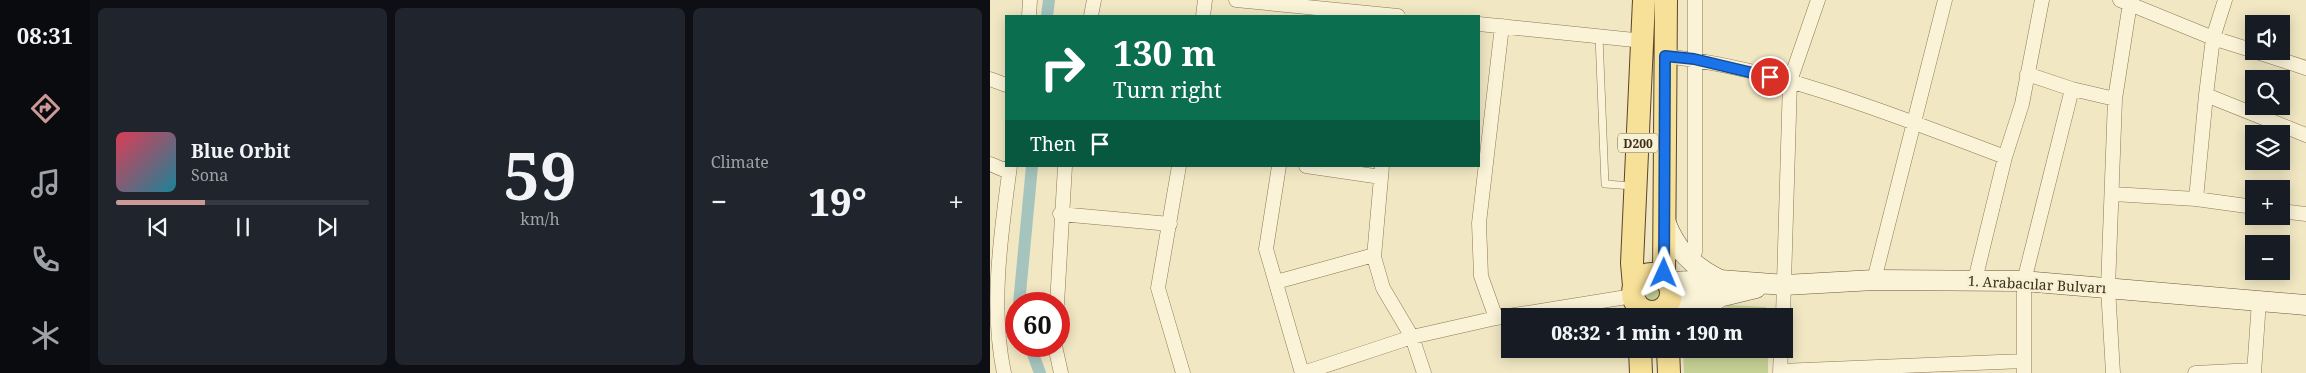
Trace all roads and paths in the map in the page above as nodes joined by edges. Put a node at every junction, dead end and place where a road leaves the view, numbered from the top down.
1 (1030, 0) edge
2 (1094, 0) edge
3 (1205, 0) edge
4 (1236, 0) edge
5 (1644, 0) edge
6 (1666, 0) edge
7 (1695, 0) edge
8 (1818, 0) edge
9 (1945, 0) edge
10 (2042, 0) edge
11 (2225, 0) edge
12 (2125, 1) edge
13 (1298, 11) edge
14 (1348, 14) edge
15 (1029, 15) edge
16 (1090, 15) edge
17 (1203, 15) edge
18 (1373, 15) edge
19 (1480, 24) edge
20 (1502, 26) junction
21 (1599, 36) junction
22 (2213, 38) junction
23 (1644, 41) junction
24 (2245, 48) edge
25 (1665, 56) junction
26 (1694, 59) junction
27 (2282, 60) edge
28 (2306, 68) edge
29 (2027, 74) junction
30 (990, 78) edge
31 (1790, 82) junction
32 (1005, 85) edge
33 (2072, 89) junction
34 (2206, 95) junction
35 (2115, 98) junction
36 (1914, 123) junction
37 (2306, 135) edge
38 (2005, 157) junction
39 (990, 164) edge
40 (1065, 167) edge
41 (1279, 167) edge
42 (1321, 167) edge
43 (1010, 169) edge
44 (1179, 171) edge
45 (1381, 171) edge
46 (1636, 186) junction
47 (2113, 194) junction
48 (2196, 199) junction
49 (2245, 206) edge
50 (2290, 212) edge
51 (1060, 214) junction
52 (2306, 214) edge
53 (1665, 221) junction
54 (1170, 224) junction
55 (1695, 252) dead end
56 (1374, 255) junction
57 (994, 265) edge
58 (1874, 280) junction
59 (1975, 280) junction
60 (2024, 281) junction
61 (1276, 282) junction
62 (1776, 285) junction
63 (1722, 288) junction
64 (2108, 288) junction
65 (1057, 292) edge
66 (1667, 296) edge
67 (1635, 300) edge
68 (2259, 301) junction
69 (2306, 305) edge
70 (1699, 308) edge
71 (1781, 308) edge
72 (1496, 318) junction
73 (1412, 337) junction
74 (1058, 357) edge
75 (1640, 358) edge
76 (1781, 358) edge
77 (2024, 367) edge
78 (1928, 369) edge
79 (1870, 370) edge
80 (1780, 372) edge
81 (2254, 372) edge
82 (1004, 373) edge
83 (1062, 373) edge
84 (1183, 373) edge
85 (1302, 373) edge
86 (1424, 373) edge
87 (1641, 373) edge
88 (2113, 373) edge
89 (2195, 373) edge

1 - 15 street
2 - 16 street
3 - 17 street
4 - 13 street
5 - 23 main road, D200
6 - 25 main road
7 - 26 street
8 - 31 street
9 - 36 street
10 - 29 street
11 - 22 street
12 - 22 street
12 - 35 street
13 - 14 street
14 - 18 street
19 - 20 street
20 - 21 street
20 - 72 street
21 - 23 street
21 - 46 lane
22 - 24 street
22 - 34 street
23 - 46 main road, D200
25 - 26 street
25 - 53 main road
26 - 31 street
26 - 55 street
27 - 28 street
29 - 33 street
29 - 38 street
30 - 32 street
31 - 36 street
31 - 62 street
33 - 35 street
33 - 60 street
34 - 37 street
34 - 48 street
35 - 47 street
36 - 38 street
36 - 58 street
38 - 59 street
39 - 43 street
40 - 51 street
41 - 61 street
42 - 45 street
43 - 57 street
44 - 54 street
45 - 56 street
46 - 67 main road, D200
47 - 48 street
47 - 64 street
48 - 49 street
50 - 52 street
51 - 54 street
51 - 65 street
53 - 63 main road
53 - 66 main road
54 - 84 street
56 - 61 street
56 - 73 street
57 - 82 street
58 - 59 main road, 1. Arabacılar Bulvarı
58 - 62 main road, 1. Arabacılar Bulvarı
59 - 60 main road, 1. Arabacılar Bulvarı
60 - 64 main road, 1. Arabacılar Bulvarı
60 - 77 street
61 - 85 street
62 - 63 main road, 1. Arabacılar Bulvarı
62 - 71 street
63 - 66 main road, 1. Arabacılar Bulvarı
63 - 70 main road
64 - 68 main road, 1. Arabacılar Bulvarı
64 - 88 street
66 - 67 main road
66 - 67 main road
67 - 72 street
68 - 69 main road, 1. Arabacılar Bulvarı
68 - 81 street
72 - 73 street
73 - 85 street
73 - 86 street
74 - 83 street
75 - 87 main road
76 - 80 street
77 - 78 street
78 - 79 street
79 - 80 street
81 - 89 street

